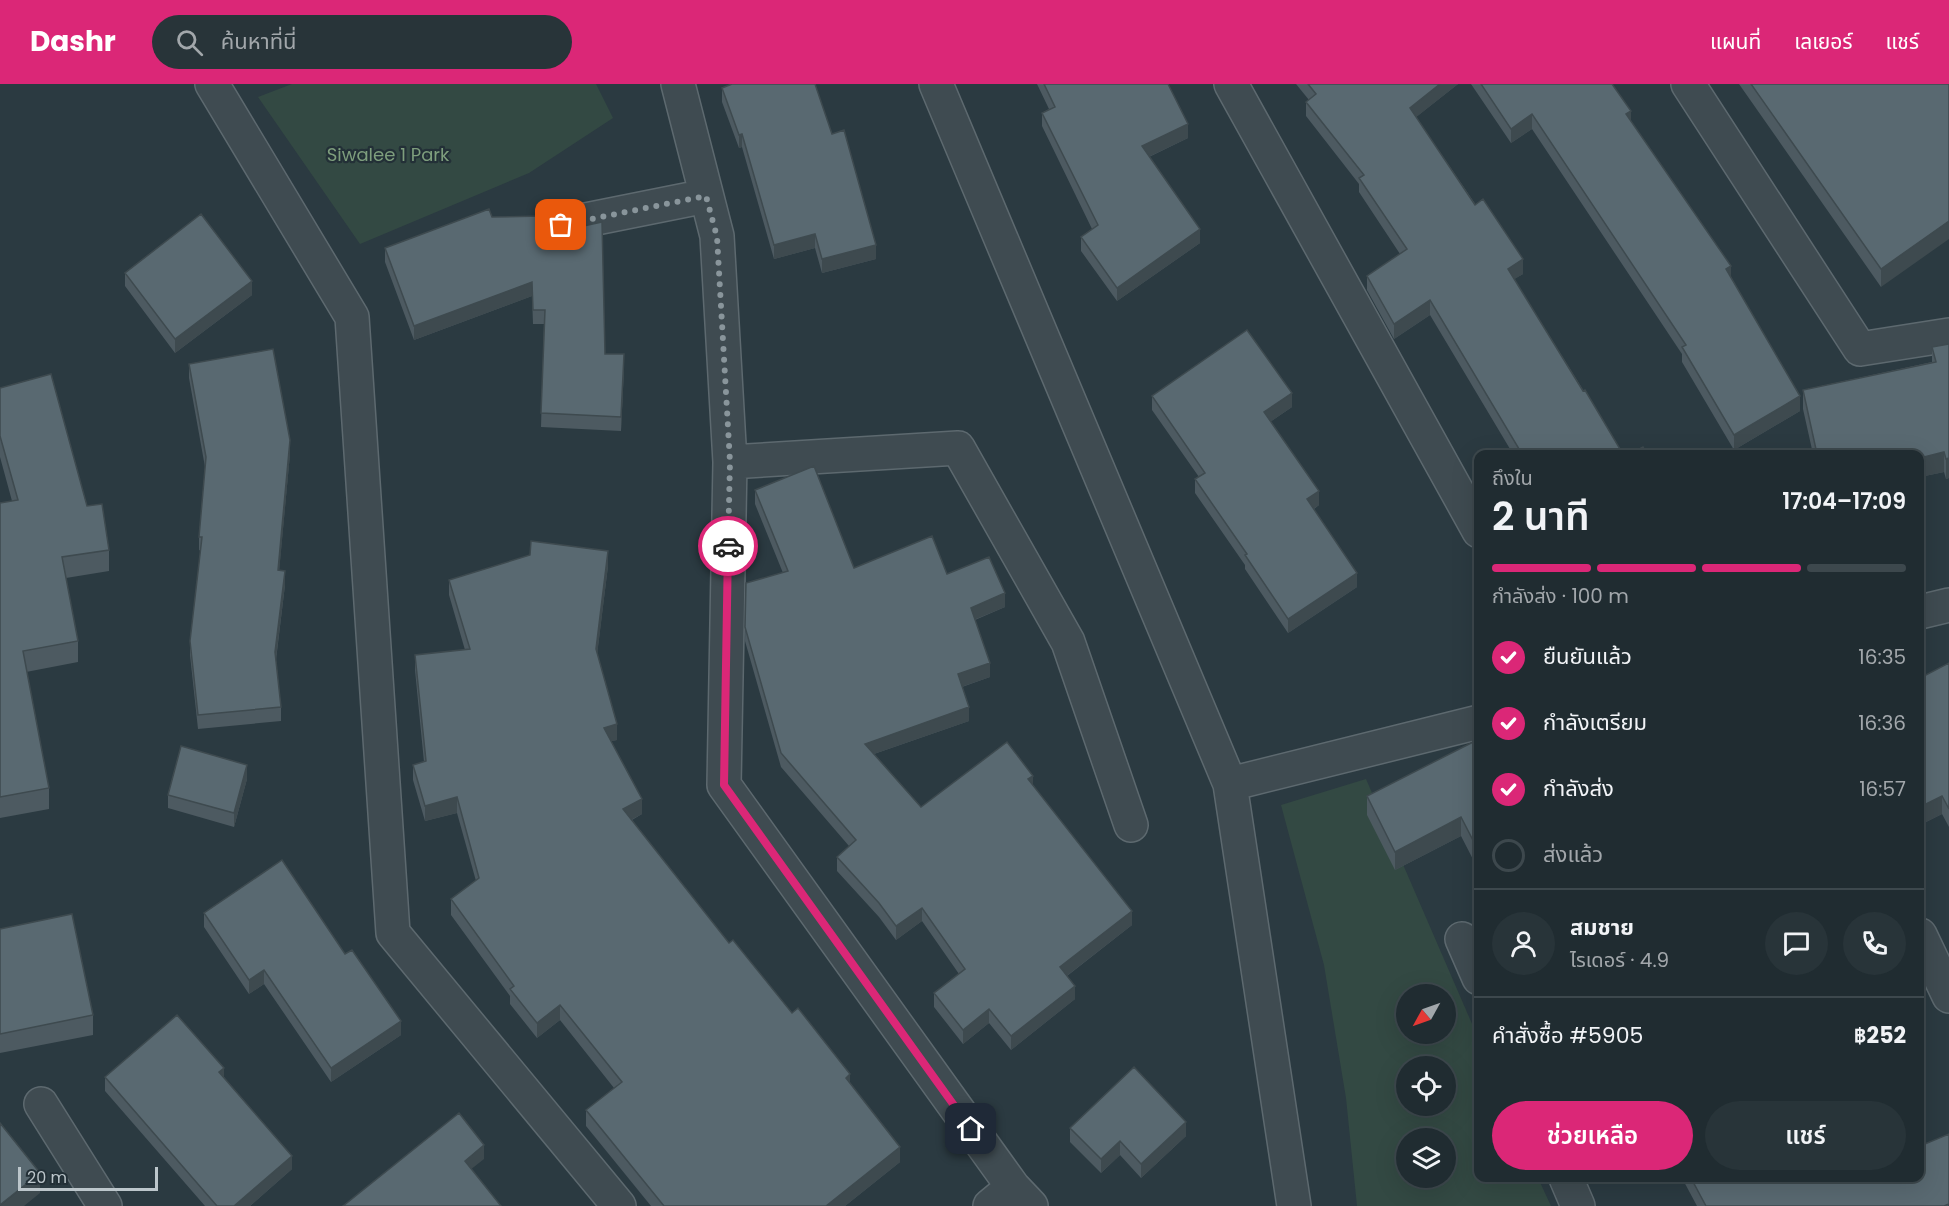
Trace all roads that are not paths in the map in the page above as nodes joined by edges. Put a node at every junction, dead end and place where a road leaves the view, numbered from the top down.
1 (212, 84) edge
2 (678, 84) edge
3 (936, 84) edge
4 (1232, 84) edge
5 (1688, 84) edge
6 (706, 196) junction
7 (561, 225) dead end
8 (1949, 335) edge
9 (730, 462) junction
10 (1474, 522) edge
11 (1949, 605) edge
12 (1924, 611) edge
13 (1474, 723) edge
14 (1230, 784) junction
15 (1131, 825) dead end
16 (1462, 939) dead end
17 (1924, 943) edge
18 (1474, 967) edge
19 (1949, 996) edge
20 (41, 1104) dead end
21 (1568, 1182) edge
22 (1011, 1200) edge
23 (105, 1206) edge
24 (619, 1206) edge
25 (1294, 1206) edge
26 (1578, 1206) edge

1 - 24 street
2 - 6 street
3 - 14 street
4 - 10 street
5 - 8 street
6 - 7 street
6 - 9 street
9 - 15 street
9 - 22 street
11 - 12 street
13 - 14 street
14 - 25 street
16 - 18 street
17 - 19 street
20 - 23 street
21 - 26 street

